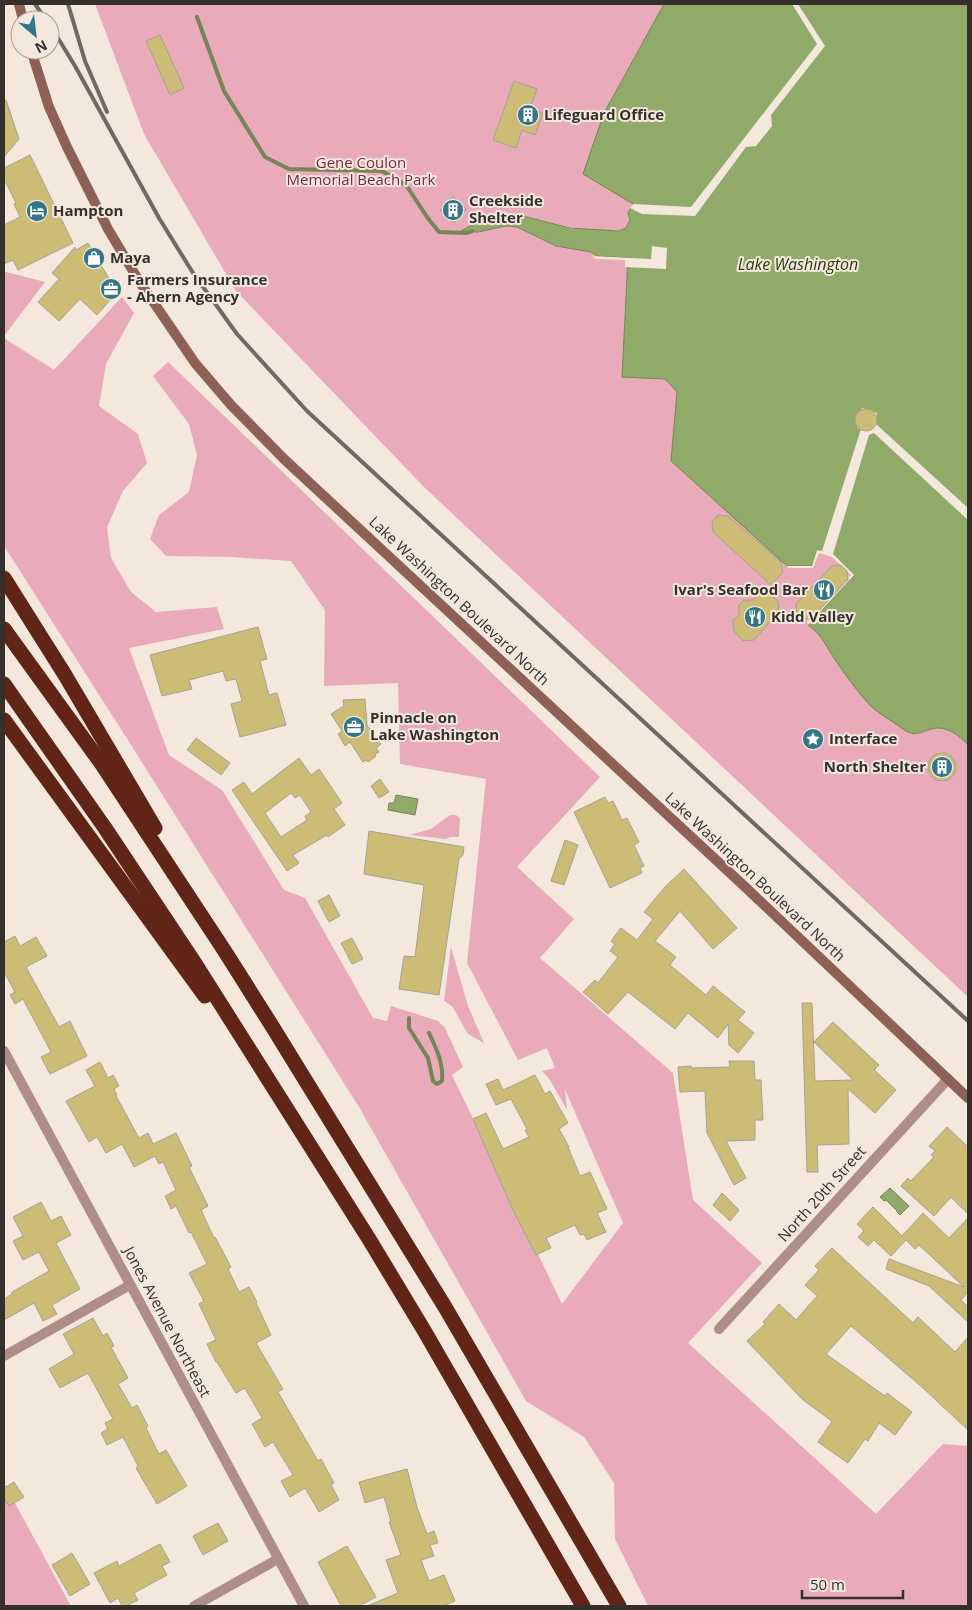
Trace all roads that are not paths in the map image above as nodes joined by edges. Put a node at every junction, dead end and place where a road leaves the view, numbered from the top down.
1 (33, 60) edge
2 (4, 578) edge
3 (4, 629) edge
4 (4, 684) edge
5 (4, 720) edge
6 (224, 950) junction
7 (4, 1051) edge
8 (948, 1079) junction
9 (276, 1092) junction
10 (968, 1098) edge
11 (130, 1285) junction
12 (719, 1329) dead end
13 (4, 1356) edge
14 (278, 1559) junction
15 (194, 1606) edge
16 (304, 1606) edge
17 (582, 1606) edge
18 (619, 1606) edge

1 - 8 street, Lake Washington Boulevard North
2 - 6 highway
3 - 6 highway
4 - 9 highway
5 - 9 highway
6 - 18 highway
7 - 11 street, Jones Avenue Northeast
8 - 10 street, Lake Washington Boulevard North
8 - 12 street, North 20th Street
9 - 17 highway
11 - 13 street
11 - 14 street, Jones Avenue Northeast
14 - 15 street
14 - 16 street, Jones Avenue Northeast

